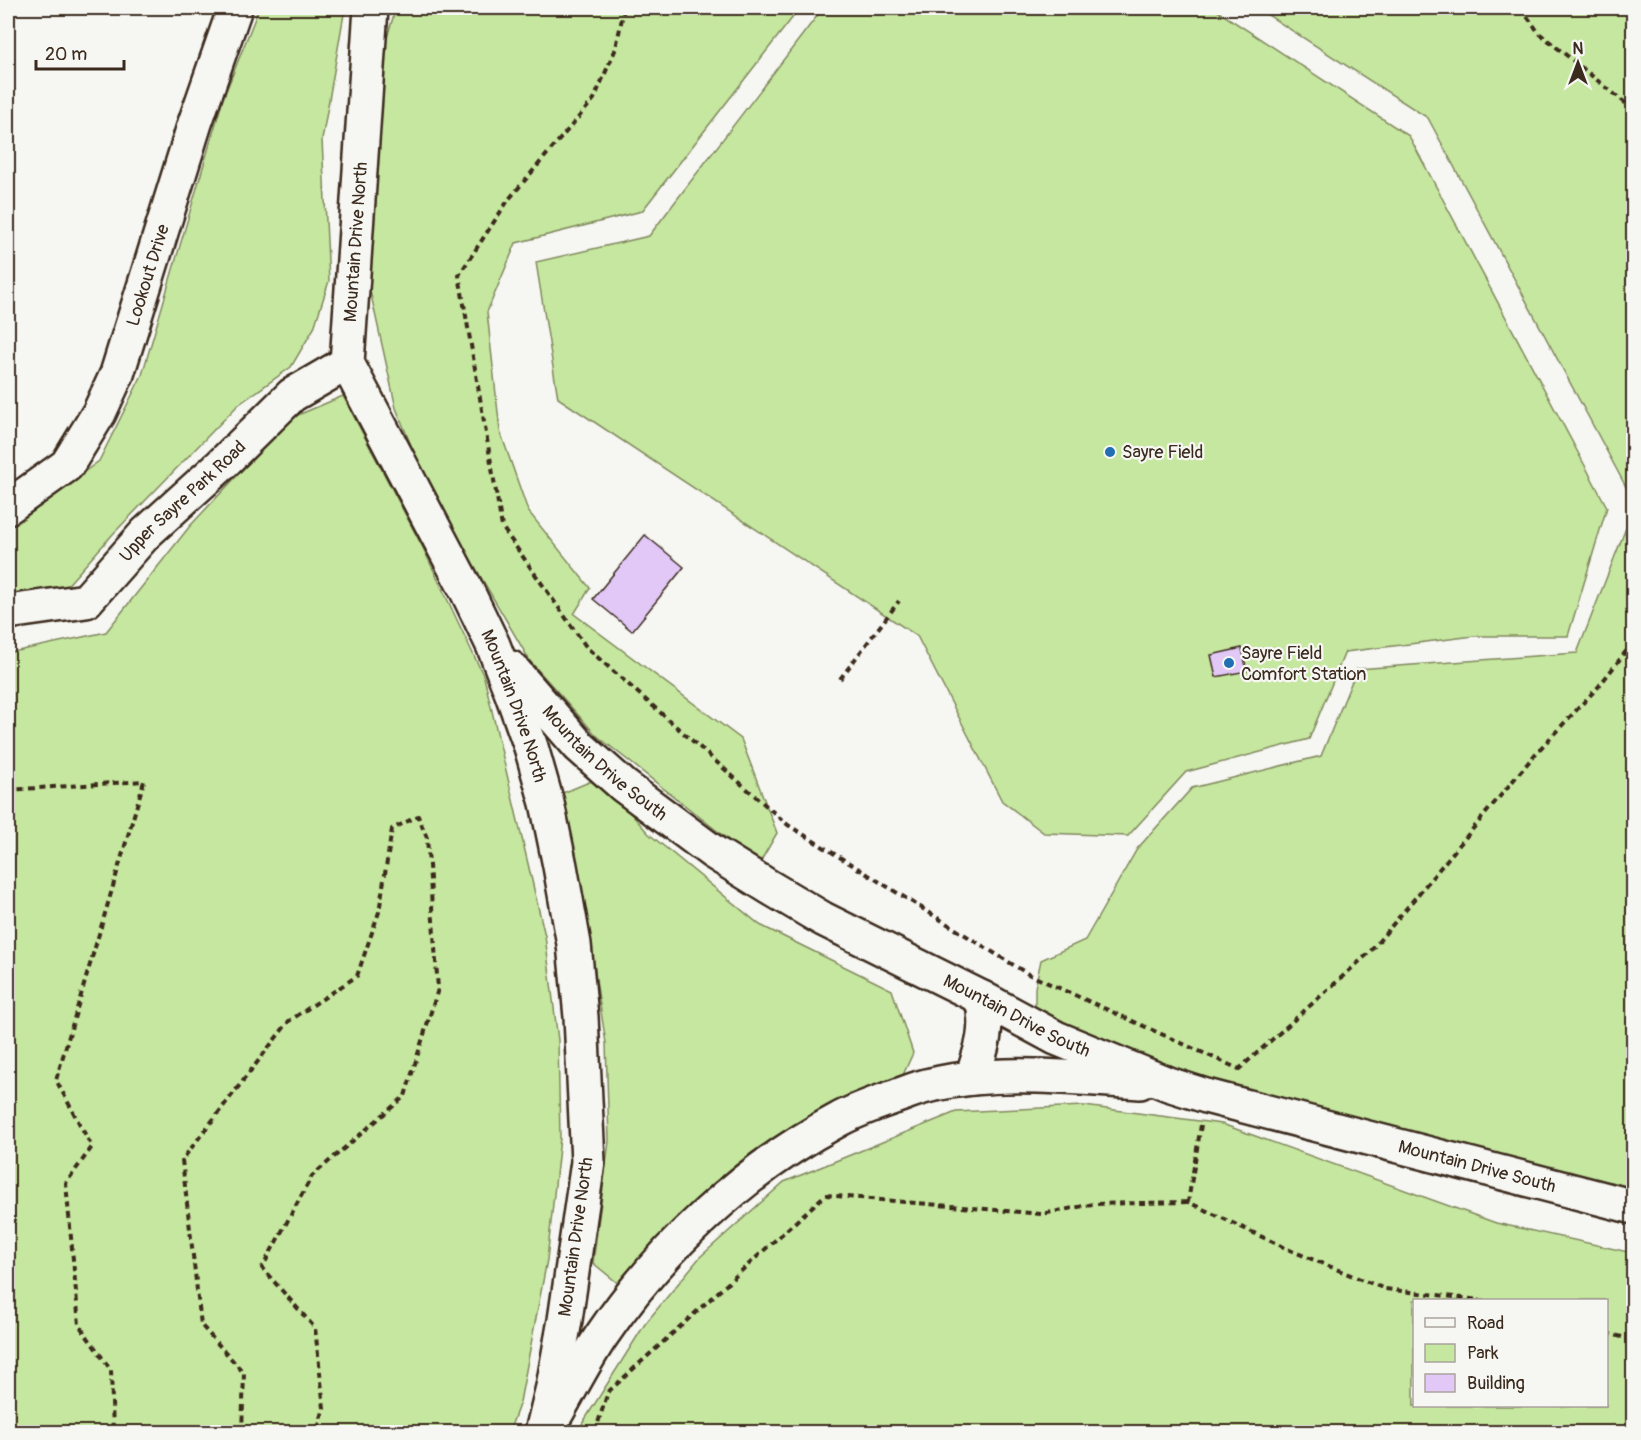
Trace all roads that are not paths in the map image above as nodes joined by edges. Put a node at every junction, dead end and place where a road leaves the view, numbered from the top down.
1 (236, 8) edge
2 (371, 8) edge
3 (347, 363) junction
4 (8, 507) edge
5 (8, 612) edge
6 (493, 645) junction
7 (982, 998) junction
8 (972, 1078) junction
9 (1168, 1084) junction
10 (1634, 1206) edge
11 (544, 1432) edge

1 - 4 street, Lookout Drive
2 - 3 street, Mountain Drive North
3 - 5 street, Upper Sayre Park Road
3 - 6 street, Mountain Drive North
6 - 7 street, Mountain Drive South
6 - 11 street, Mountain Drive North
7 - 8 street
7 - 9 street, Mountain Drive South
8 - 9 street
8 - 11 street
9 - 10 street, Mountain Drive South

